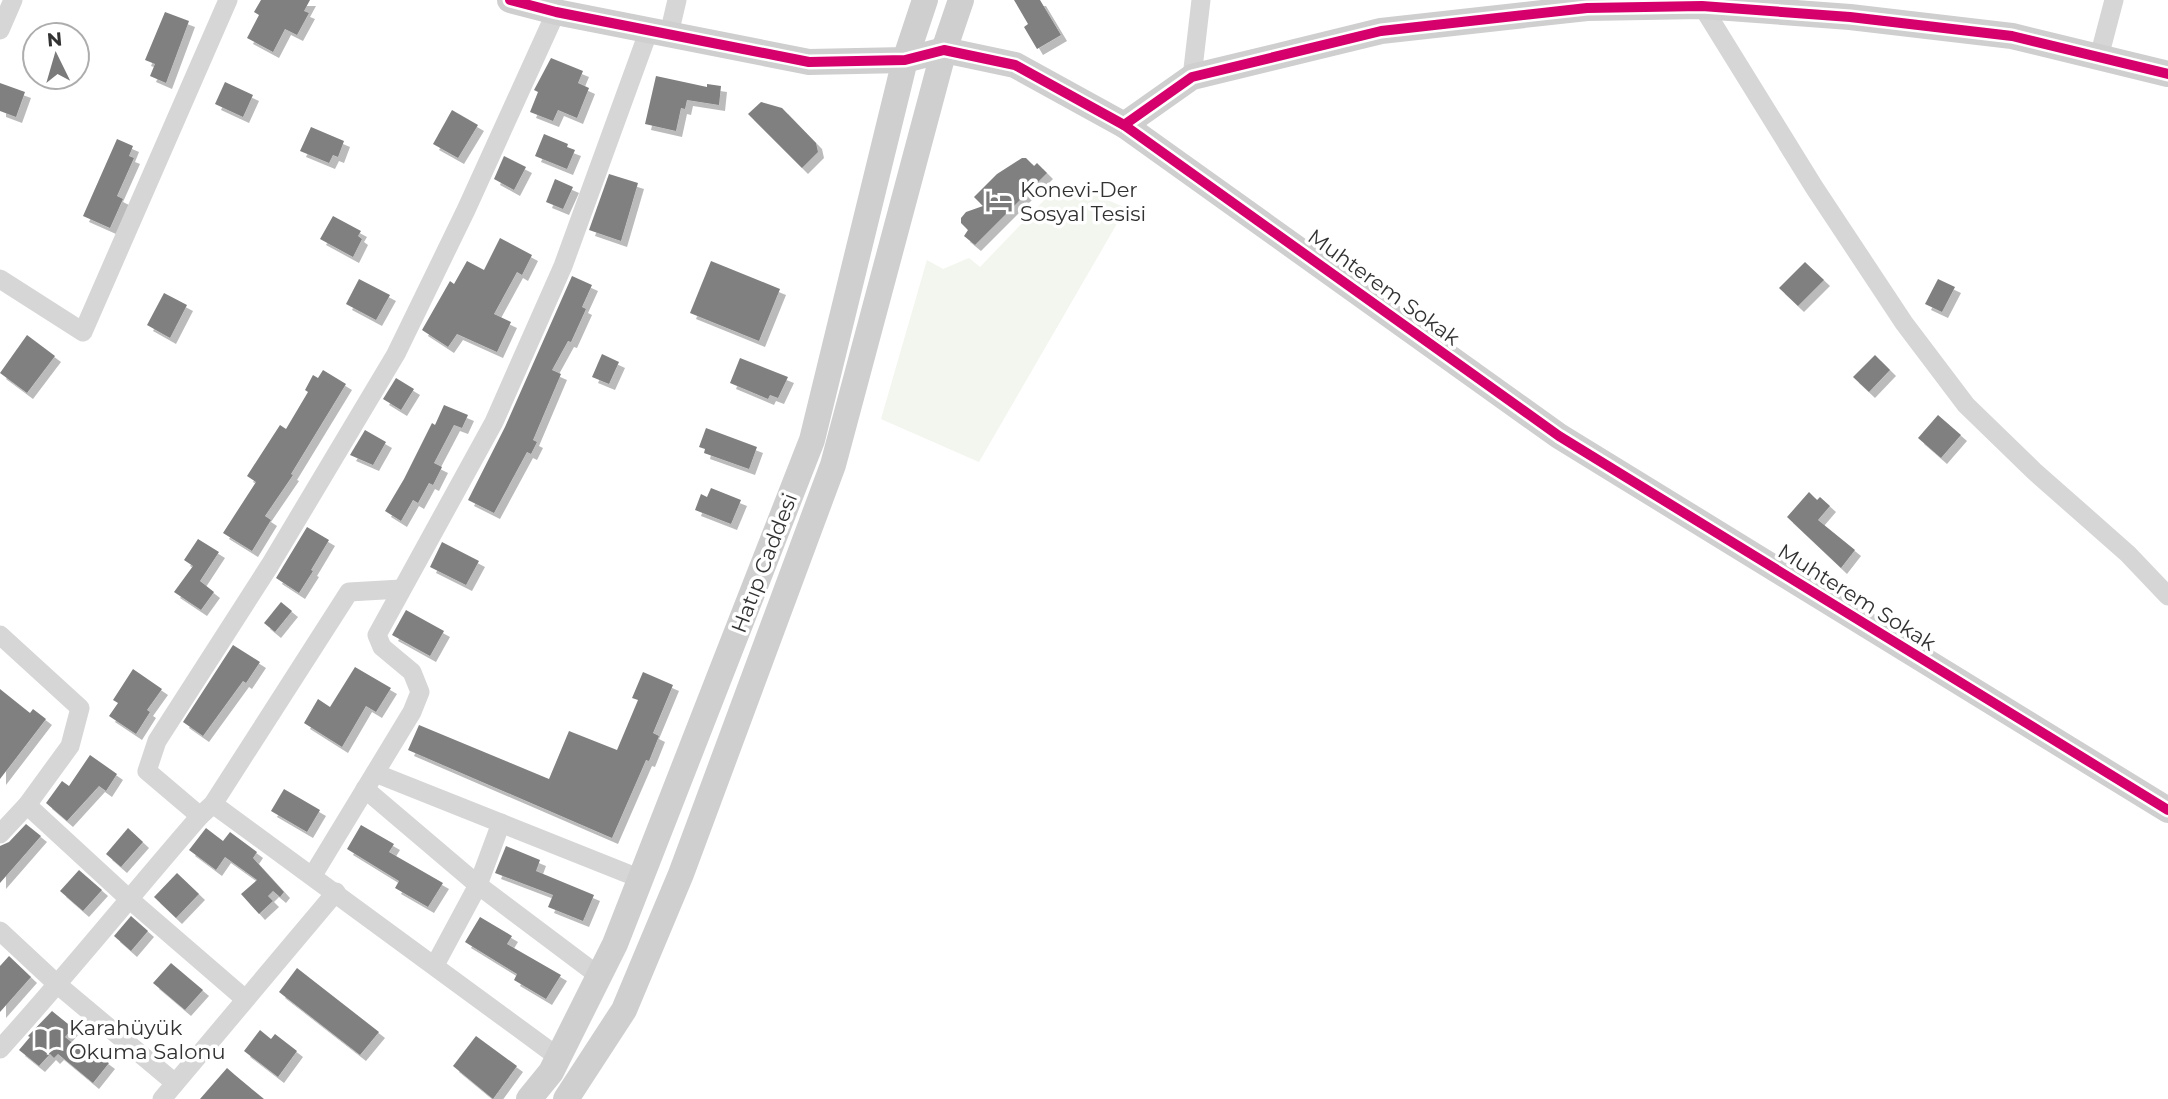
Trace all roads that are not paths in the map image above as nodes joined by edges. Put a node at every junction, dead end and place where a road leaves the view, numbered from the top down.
1 (13, 0) edge
2 (229, 0) edge
3 (510, 0) edge
4 (677, 0) edge
5 (925, 0) edge
6 (961, 0) edge
7 (1200, 0) edge
8 (2114, 0) edge
9 (1697, 3) edge
10 (556, 12) junction
11 (0, 30) edge
12 (659, 32) junction
13 (944, 50) junction
14 (2099, 57) junction
15 (905, 61) junction
16 (2168, 74) edge
17 (1192, 77) junction
18 (1124, 125) junction
19 (0, 279) edge
20 (401, 589) junction
21 (2168, 596) edge
22 (0, 635) edge
23 (370, 781) junction
24 (27, 805) junction
25 (206, 810) junction
26 (2168, 810) edge
27 (501, 823) junction
28 (0, 834) edge
29 (313, 875) junction
30 (641, 879) junction
31 (478, 885) junction
32 (336, 892) junction
33 (128, 898) junction
34 (0, 930) edge
35 (435, 965) junction
36 (599, 976) junction
37 (58, 985) junction
38 (245, 999) junction
39 (0, 1049) edge
40 (558, 1057) junction
41 (169, 1094) edge
42 (529, 1099) edge
43 (566, 1099) edge

1 - 11 street
2 - 19 street
3 - 10 street, Muhterem Sokak
4 - 12 street
5 - 15 street, Hatıp Caddesi
6 - 13 street, Hatıp Caddesi
7 - 17 street
8 - 14 street
9 - 14 street
9 - 17 street
9 - 21 street
10 - 12 street, Muhterem Sokak
10 - 25 street
12 - 15 street, Muhterem Sokak
12 - 20 street
13 - 15 street, Muhterem Sokak
13 - 18 street, Muhterem Sokak
13 - 43 street, Hatıp Caddesi
14 - 16 street
15 - 30 street, Hatıp Caddesi
17 - 18 street
18 - 26 street, Muhterem Sokak
20 - 23 street
20 - 25 street
22 - 24 street
23 - 27 street
23 - 29 street
23 - 31 street
24 - 28 street
24 - 33 street
25 - 29 street
25 - 33 street
27 - 30 street
27 - 31 street
29 - 32 street
30 - 36 street, Hatıp Caddesi
31 - 35 street
31 - 36 street
32 - 35 street
32 - 38 street
33 - 37 street
33 - 38 street
34 - 37 street
35 - 40 street
36 - 40 street, Hatıp Caddesi
37 - 39 street
37 - 41 street
38 - 41 street
40 - 42 street, Hatıp Caddesi

